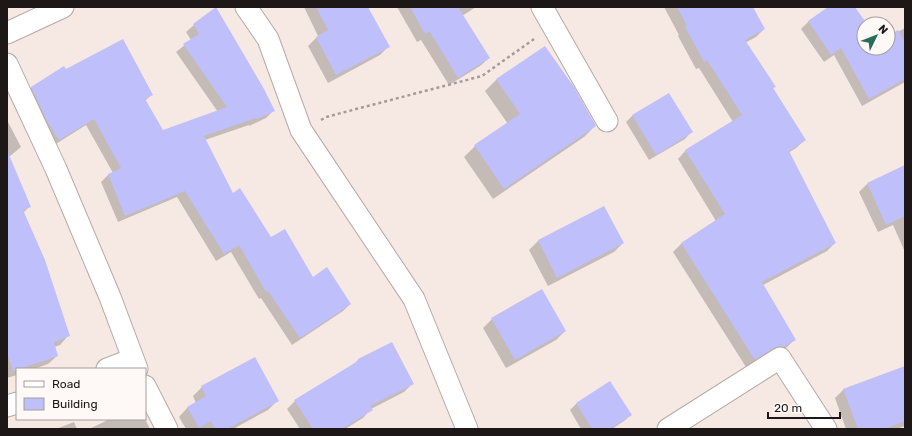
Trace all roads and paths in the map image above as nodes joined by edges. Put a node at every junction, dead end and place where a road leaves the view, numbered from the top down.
1 (64, 7) edge
2 (246, 7) edge
3 (542, 7) edge
4 (552, 26) junction
5 (7, 33) edge
6 (7, 64) edge
7 (607, 121) dead end
8 (301, 130) junction
9 (135, 364) edge
10 (113, 368) edge
11 (146, 388) edge
12 (166, 429) edge
13 (467, 429) edge
14 (668, 429) edge
15 (826, 429) edge

1 - 5 street
2 - 8 street
3 - 4 street
4 - 7 street
4 - 8 path
6 - 9 street
8 - 13 street
9 - 10 street
11 - 12 street
14 - 15 street

